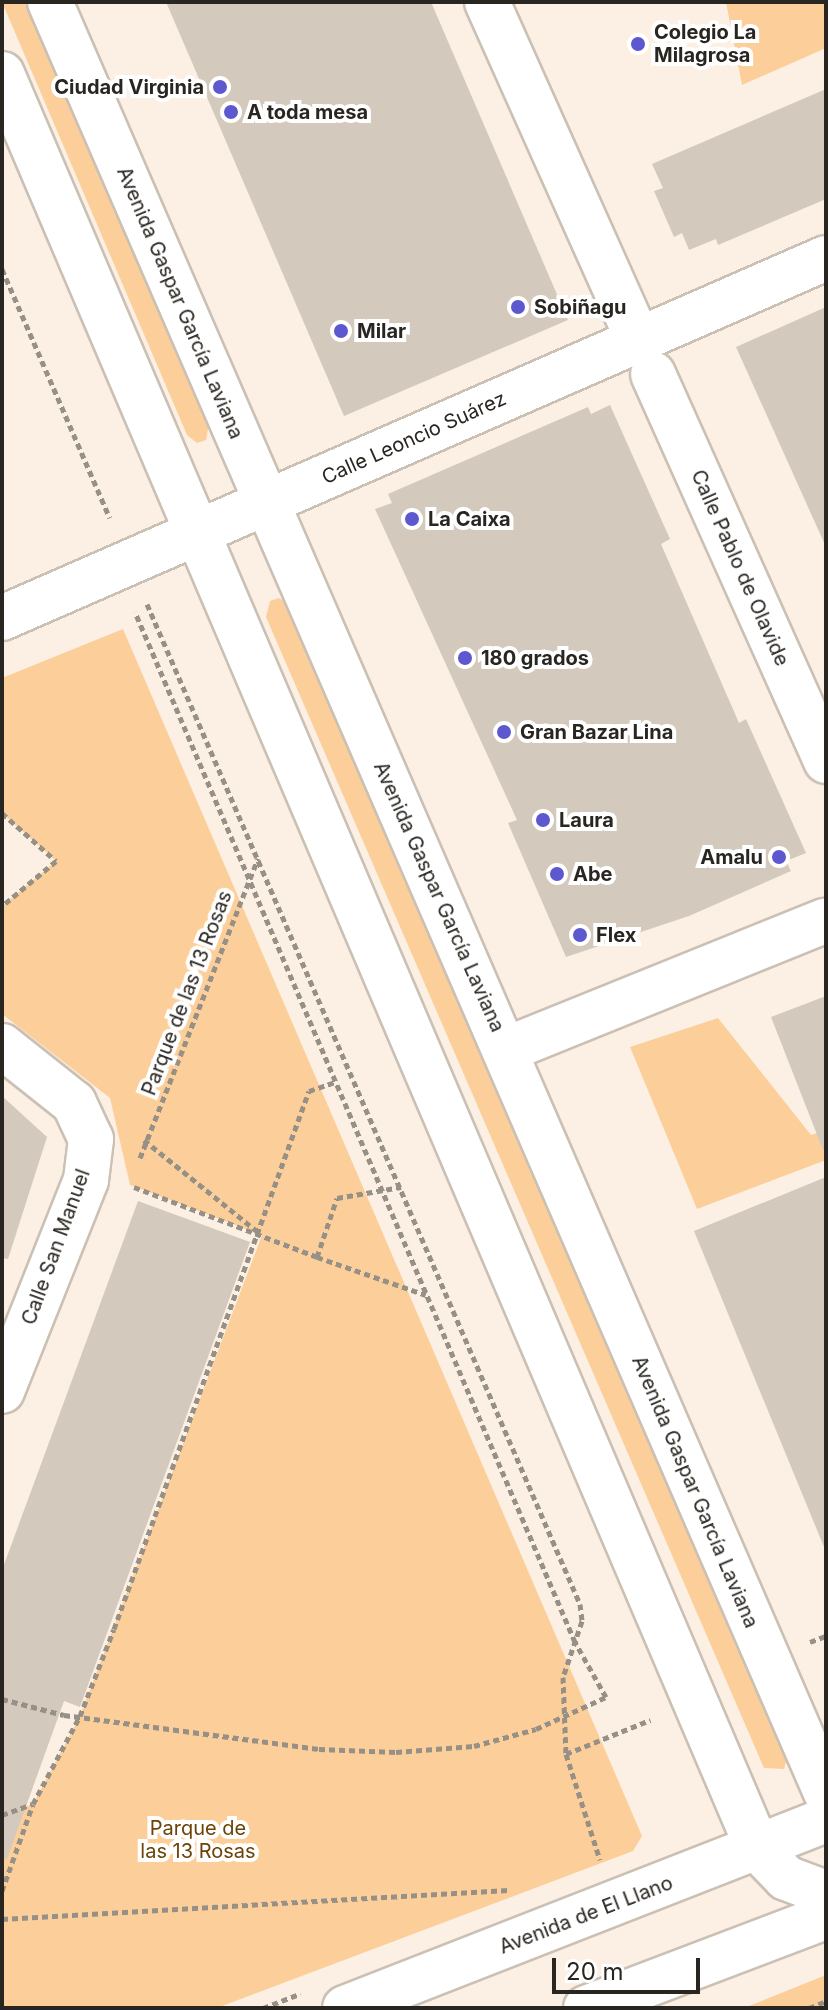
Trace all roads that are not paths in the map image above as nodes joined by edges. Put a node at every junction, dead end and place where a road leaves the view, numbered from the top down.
1 (50, 2) edge
2 (487, 2) edge
3 (2, 74) edge
4 (826, 258) edge
5 (646, 357) junction
6 (266, 502) junction
7 (200, 531) junction
8 (2, 618) edge
9 (826, 761) edge
10 (826, 920) edge
11 (2, 1046) edge
12 (505, 1050) junction
13 (2, 1391) edge
14 (826, 1793) edge
15 (826, 1820) edge
16 (758, 1849) junction
17 (825, 1895) edge
18 (345, 2008) edge
19 (586, 2008) edge

1 - 6 main road, Avenida Gaspar García Laviana
2 - 5 main road, Calle Pablo de Olavide
3 - 7 main road
4 - 5 main road, Calle Leoncio Suárez
5 - 6 main road, Calle Leoncio Suárez
5 - 9 main road, Calle Pablo de Olavide
6 - 7 main road, Calle Leoncio Suárez
6 - 12 main road, Avenida Gaspar García Laviana
7 - 8 main road, Calle Leoncio Suárez
7 - 16 main road
10 - 12 main road
11 - 13 main road, Calle San Manuel
12 - 14 main road, Avenida Gaspar García Laviana
15 - 16 main road, Avenida de El Llano
16 - 17 main road
16 - 18 main road, Avenida de El Llano
17 - 19 main road

